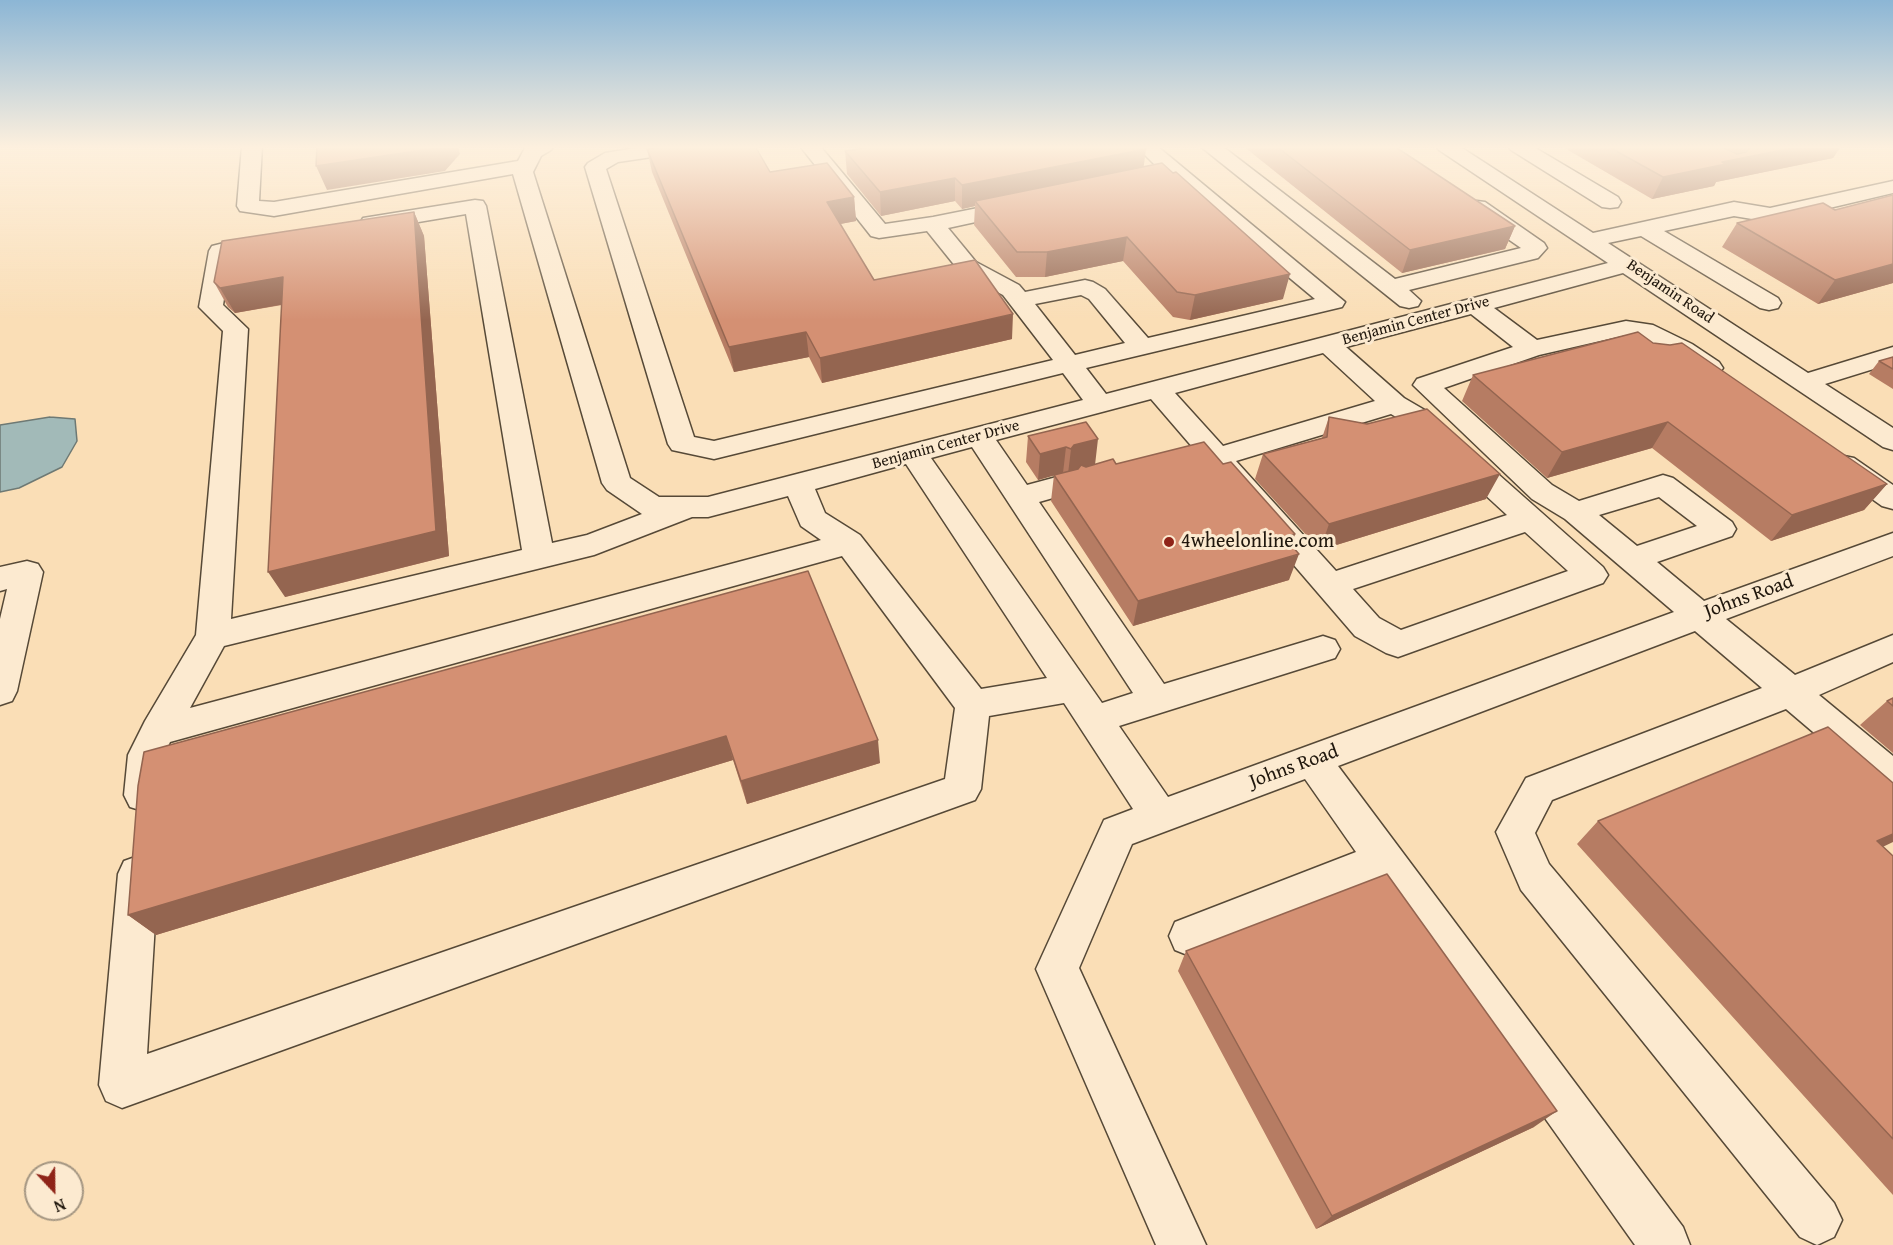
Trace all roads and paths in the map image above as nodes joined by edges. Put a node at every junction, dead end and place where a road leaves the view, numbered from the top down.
1 (249, 204) edge
2 (303, 204) edge
3 (533, 204) edge
4 (607, 204) edge
5 (857, 204) edge
6 (1028, 204) edge
7 (1214, 204) edge
8 (1284, 204) edge
9 (1472, 204) edge
10 (1535, 204) edge
11 (1818, 204) edge
12 (933, 224) junction
13 (350, 227) edge
14 (1644, 228) junction
15 (1590, 240) junction
16 (259, 242) edge
17 (1628, 265) junction
18 (1390, 287) junction
19 (1020, 300) junction
20 (1769, 303) dead end
21 (1475, 305) junction
22 (1429, 317) junction
23 (1327, 344) junction
24 (1142, 347) junction
25 (1533, 349) junction
26 (1893, 355) edge
27 (1069, 364) junction
28 (1805, 382) junction
29 (1730, 383) edge
30 (1157, 389) junction
31 (1100, 404) junction
32 (1394, 404) junction
33 (979, 436) junction
34 (1893, 441) edge
35 (1826, 451) edge
36 (913, 453) junction
37 (1217, 457) junction
38 (1080, 481) edge
39 (798, 484) junction
40 (1020, 497) junction
41 (1892, 499) edge
42 (688, 507) junction
43 (1576, 512) junction
44 (1530, 519) junction
45 (849, 543) junction
46 (1893, 544) edge
47 (539, 557) junction
48 (1632, 559) junction
49 (0, 579) edge
50 (1330, 585) junction
51 (1701, 615) junction
52 (213, 636) junction
53 (1893, 648) edge
54 (1323, 649) dead end
55 (1072, 688) junction
56 (0, 691) edge
57 (1791, 692) junction
58 (1156, 700) junction
59 (973, 705) junction
60 (1094, 720) junction
61 (158, 731) junction
62 (1312, 760) junction
63 (1893, 778) edge
64 (1160, 817) junction
65 (1384, 859) junction
66 (1190, 936) dead end
67 (1817, 1220) dead end
68 (1181, 1245) edge
69 (1665, 1245) edge

1 - 2 street
3 - 42 street, Benjamin Center Drive
4 - 27 street
5 - 12 street
6 - 12 street
7 - 24 street
8 - 18 street
9 - 18 street
10 - 15 street, Benjamin Road
11 - 14 street
12 - 19 street
13 - 47 street
14 - 15 street
14 - 20 street
15 - 17 street, Benjamin Road
16 - 52 street
17 - 21 street, Benjamin Center Drive
17 - 28 street, Benjamin Road
18 - 22 street
19 - 24 street
19 - 27 street
21 - 22 street, Benjamin Center Drive
21 - 25 street
22 - 23 street, Benjamin Center Drive
23 - 30 street, Benjamin Center Drive
23 - 32 street
24 - 27 street
25 - 29 street
25 - 43 street
26 - 28 street
27 - 31 street
28 - 34 street, Benjamin Road
30 - 31 street, Benjamin Center Drive
30 - 37 street
31 - 33 street, Benjamin Center Drive
32 - 37 street
32 - 44 street
33 - 36 street, Benjamin Center Drive
33 - 40 street
35 - 41 street
36 - 39 street, Benjamin Center Drive
36 - 55 street
37 - 50 street
38 - 40 street
39 - 42 street, Benjamin Center Drive
39 - 45 street
40 - 58 street
42 - 47 street
43 - 48 street
43 - 48 street
44 - 50 street
44 - 50 street
45 - 59 street
45 - 61 street
46 - 51 street, Johns Road
47 - 52 street
48 - 51 street
49 - 56 street
51 - 57 street
51 - 62 street, Johns Road
52 - 61 street
53 - 57 street
54 - 58 street
55 - 59 street
55 - 60 street
57 - 63 street
57 - 67 street
58 - 60 street
59 - 61 street
60 - 64 street
62 - 64 street, Johns Road
62 - 65 street
64 - 68 street, Johns Road
65 - 66 street
65 - 69 street

